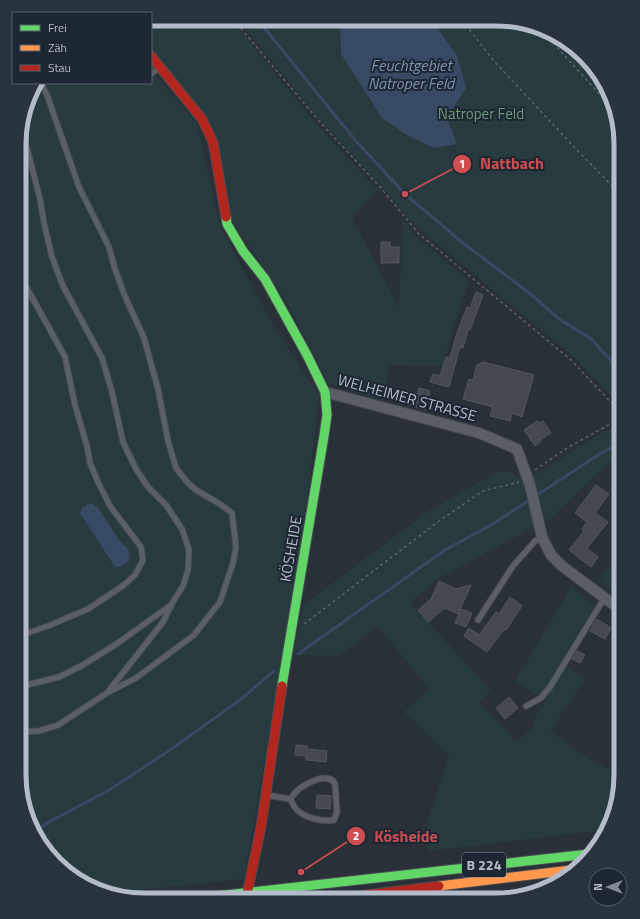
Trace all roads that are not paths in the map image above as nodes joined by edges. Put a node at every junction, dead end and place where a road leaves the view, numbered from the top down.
1 (152, 57) edge
2 (160, 67) junction
3 (152, 73) edge
4 (42, 85) edge
5 (26, 144) edge
6 (26, 286) edge
7 (325, 392) junction
8 (542, 537) junction
9 (604, 598) junction
10 (171, 605) junction
11 (614, 605) edge
12 (478, 620) dead end
13 (26, 634) edge
14 (26, 685) edge
15 (107, 694) junction
16 (526, 706) dead end
17 (26, 732) edge
18 (266, 795) junction
19 (290, 799) junction
20 (583, 855) edge
21 (565, 871) edge
22 (248, 893) edge
23 (271, 893) edge
24 (382, 893) edge

1 - 2 street, WELHEIMER STRASSE
2 - 3 lane
2 - 7 street, WELHEIMER STRASSE
4 - 15 lane
5 - 10 lane
6 - 13 lane
7 - 8 street, WELHEIMER STRASSE
7 - 18 street, KÖSHEIDE
8 - 9 street, WELHEIMER STRASSE
8 - 12 lane
9 - 11 street, WELHEIMER STRASSE
9 - 16 lane
10 - 14 lane
10 - 15 lane
15 - 17 lane
18 - 19 lane
18 - 22 street, KÖSHEIDE
19 - 19 lane
20 - 23 street, B 224
21 - 24 street, B 224

